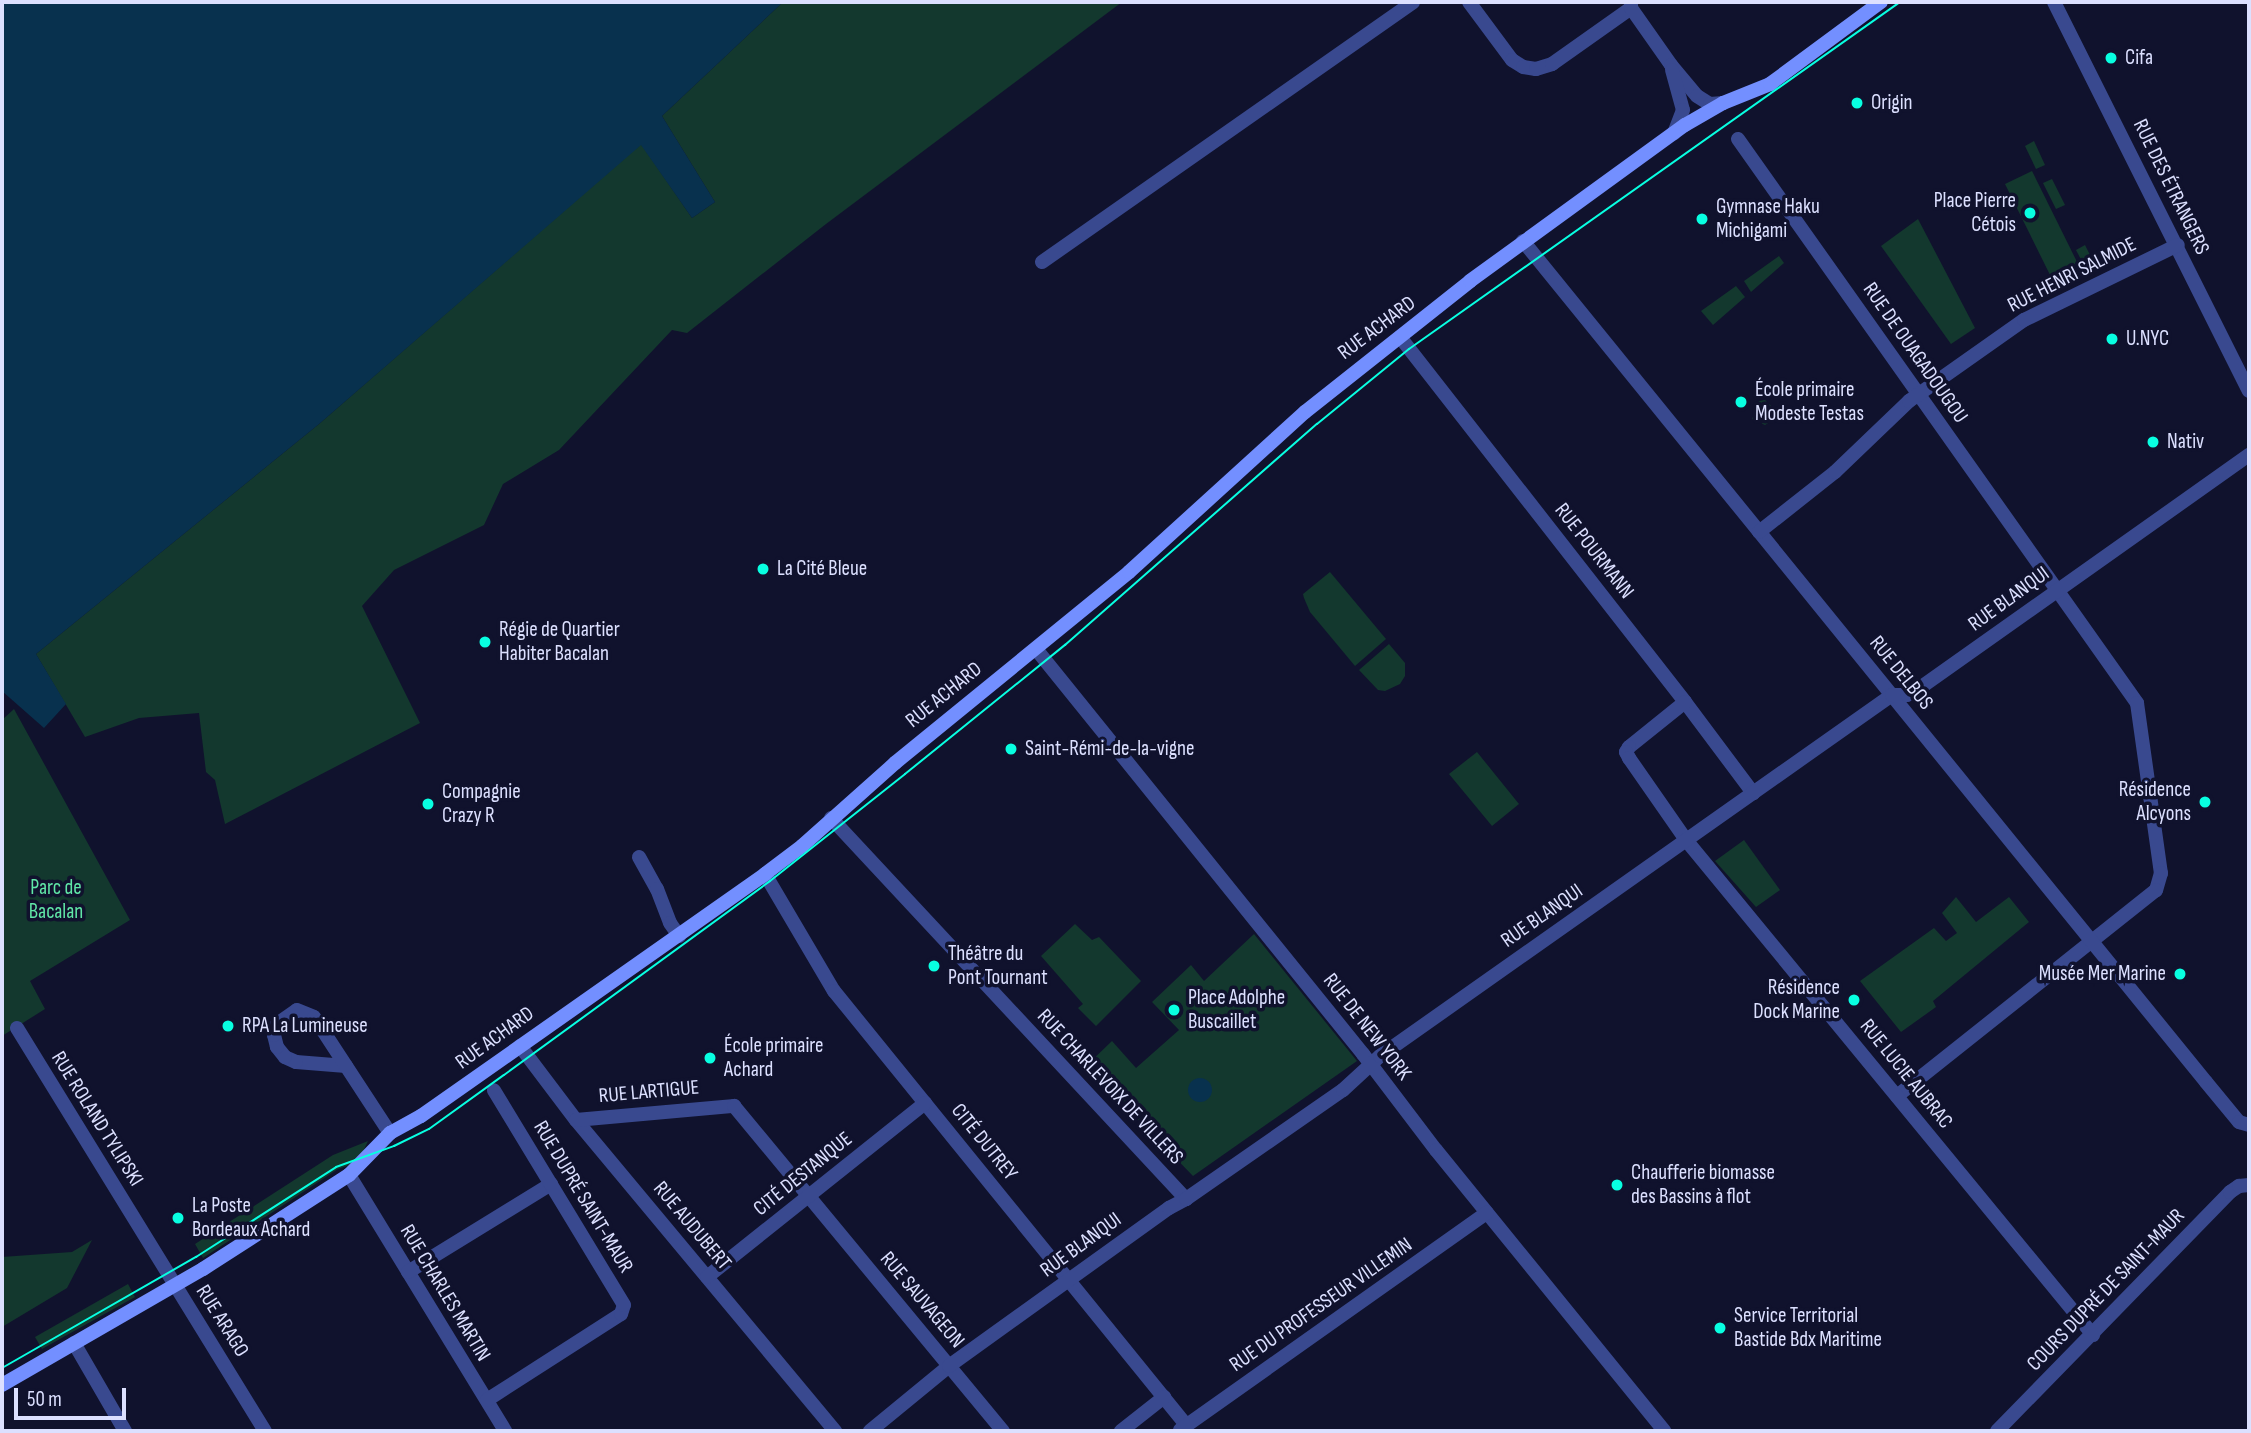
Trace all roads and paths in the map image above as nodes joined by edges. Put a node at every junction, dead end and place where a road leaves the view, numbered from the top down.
1 (1413, 2) edge
2 (1469, 2) edge
3 (1881, 2) edge
4 (2054, 2) edge
5 (1631, 5) edge
6 (1671, 65) junction
7 (1723, 103) junction
8 (1673, 134) junction
9 (1738, 139) dead end
10 (1523, 242) junction
11 (2178, 245) junction
12 (1042, 262) dead end
13 (1400, 337) junction
14 (2249, 391) edge
15 (1919, 394) junction
16 (2249, 454) edge
17 (1759, 532) junction
18 (2058, 590) junction
19 (1036, 649) junction
20 (1892, 695) junction
21 (1685, 702) junction
22 (1753, 793) junction
23 (831, 818) junction
24 (1686, 840) junction
25 (639, 857) dead end
26 (765, 874) junction
27 (679, 936) junction
28 (2090, 940) junction
29 (17, 1028) dead end
30 (520, 1046) junction
31 (1371, 1065) junction
32 (346, 1066) junction
33 (494, 1090) dead end
34 (1897, 1096) junction
35 (925, 1103) junction
36 (576, 1120) junction
37 (2249, 1125) edge
38 (390, 1133) junction
39 (349, 1175) junction
40 (551, 1184) junction
41 (2249, 1185) edge
42 (808, 1196) junction
43 (1186, 1199) junction
44 (1486, 1213) junction
45 (142, 1232) joint
46 (408, 1272) junction
47 (707, 1277) junction
48 (1070, 1279) junction
49 (175, 1285) junction
50 (2093, 1335) junction
51 (74, 1343) junction
52 (949, 1366) junction
53 (2, 1384) edge
54 (1164, 1397) junction
55 (487, 1401) junction
56 (1183, 1429) edge
57 (125, 1431) edge
58 (265, 1431) edge
59 (505, 1431) edge
60 (835, 1431) edge
61 (870, 1431) edge
62 (1003, 1431) edge
63 (1121, 1431) edge
64 (1664, 1431) edge
65 (1997, 1431) edge

1 - 12 street
2 - 5 street
3 - 7 street, RUE ACHARD
4 - 11 street, RUE DES ÉTRANGERS
5 - 6 street
6 - 7 street
6 - 8 street
7 - 8 street, RUE ACHARD
8 - 10 street, RUE ACHARD
9 - 15 street, RUE DE OUAGADOUGOU
10 - 13 street, RUE ACHARD
10 - 17 street, RUE DELBOS
11 - 14 street, RUE DES ÉTRANGERS
11 - 15 street, RUE HENRI SALMIDE
13 - 19 street, RUE ACHARD
13 - 21 street, RUE POURMANN
15 - 17 street, RUE HENRI SALMIDE
15 - 18 street, RUE DE OUAGADOUGOU
16 - 18 street, RUE BLANQUI
17 - 20 street, RUE DELBOS
18 - 20 street, RUE BLANQUI
18 - 28 street, RUE DE OUAGADOUGOU
19 - 23 street, RUE ACHARD
19 - 31 street, RUE DE NEW YORK
20 - 22 street, RUE BLANQUI
20 - 28 street, RUE DELBOS
21 - 22 street, RUE POURMANN
21 - 24 street, RUE LUCIE AUBRAC
22 - 24 street, RUE BLANQUI
23 - 26 street, RUE ACHARD
23 - 43 street, RUE CHARLEVOIX DE VILLERS
24 - 31 street, RUE BLANQUI
24 - 34 street, RUE LUCIE AUBRAC
25 - 27 street
26 - 27 street, RUE ACHARD
26 - 35 street, CITÉ DUTREY
27 - 30 street, RUE ACHARD
28 - 34 street, RUE DE OUAGADOUGOU
28 - 37 street, RUE DELBOS
29 - 45 street, RUE ROLAND TYLIPSKI
30 - 36 street, RUE AUDUBERT
30 - 38 street, RUE ACHARD
31 - 43 street, RUE BLANQUI
31 - 44 street, RUE DE NEW YORK
32 - 32 street
32 - 38 street
33 - 40 street, RUE DUPRÉ SAINT-MAUR
34 - 50 street, RUE LUCIE AUBRAC
35 - 42 street, CITÉ DESTANQUE
35 - 48 street, CITÉ DUTREY
36 - 42 street, RUE LARTIGUE
36 - 47 street, RUE AUDUBERT
38 - 39 street, RUE ACHARD
39 - 46 street, RUE CHARLES MARTIN
39 - 49 street, RUE ACHARD
40 - 46 street
40 - 55 street, RUE DUPRÉ SAINT-MAUR
41 - 50 street, COURS DUPRÉ DE SAINT-MAUR
42 - 47 street, CITÉ DESTANQUE
42 - 52 street, RUE SAUVAGEON
43 - 48 street, RUE BLANQUI
44 - 56 street, RUE DU PROFESSEUR VILLEMIN
44 - 64 street, RUE DE NEW YORK
45 - 49 street, RUE ARAGO
46 - 55 street, RUE CHARLES MARTIN
47 - 60 street, RUE AUDUBERT
48 - 52 street, RUE BLANQUI
48 - 54 street, CITÉ DUTREY
49 - 51 street, RUE ACHARD
49 - 58 street, RUE ARAGO
50 - 65 street, COURS DUPRÉ DE SAINT-MAUR
51 - 53 street, RUE ACHARD
51 - 57 street
52 - 61 street, RUE BLANQUI
52 - 62 street, RUE SAUVAGEON
54 - 56 street, CITÉ DUTREY
54 - 63 street
55 - 59 street, RUE CHARLES MARTIN

